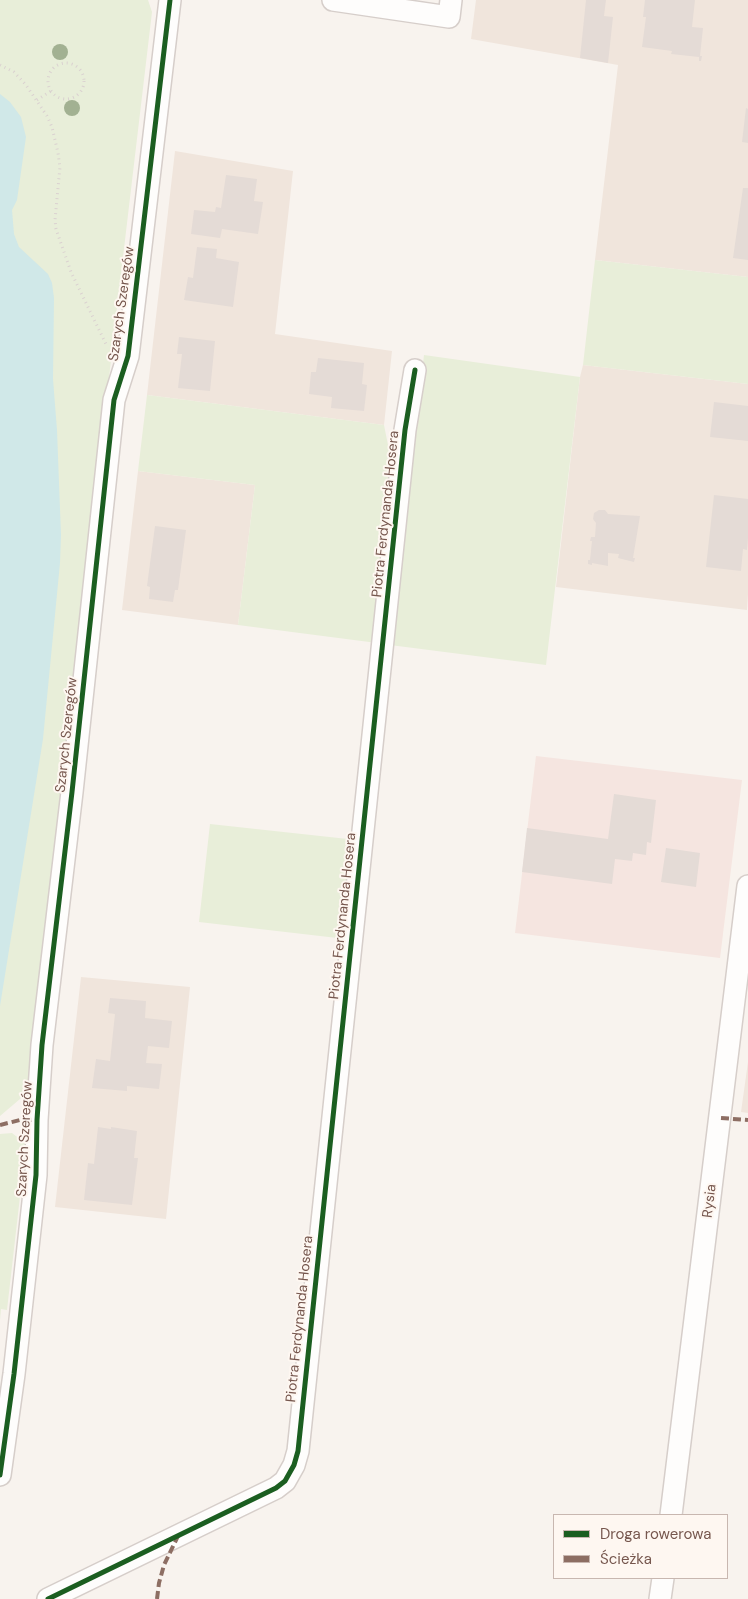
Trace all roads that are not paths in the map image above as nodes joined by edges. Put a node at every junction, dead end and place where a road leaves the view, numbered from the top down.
1 (170, 0) edge
2 (333, 0) edge
3 (450, 8) edge
4 (415, 370) dead end
5 (748, 886) edge
6 (0, 1475) edge
7 (671, 1514) edge
8 (663, 1579) edge
9 (48, 1599) edge
10 (660, 1599) edge

1 - 6 street, Szarych Szeregów
2 - 3 street
4 - 9 street, Piotra Ferdynanda Hosera
5 - 7 street, Rysia
8 - 10 street

